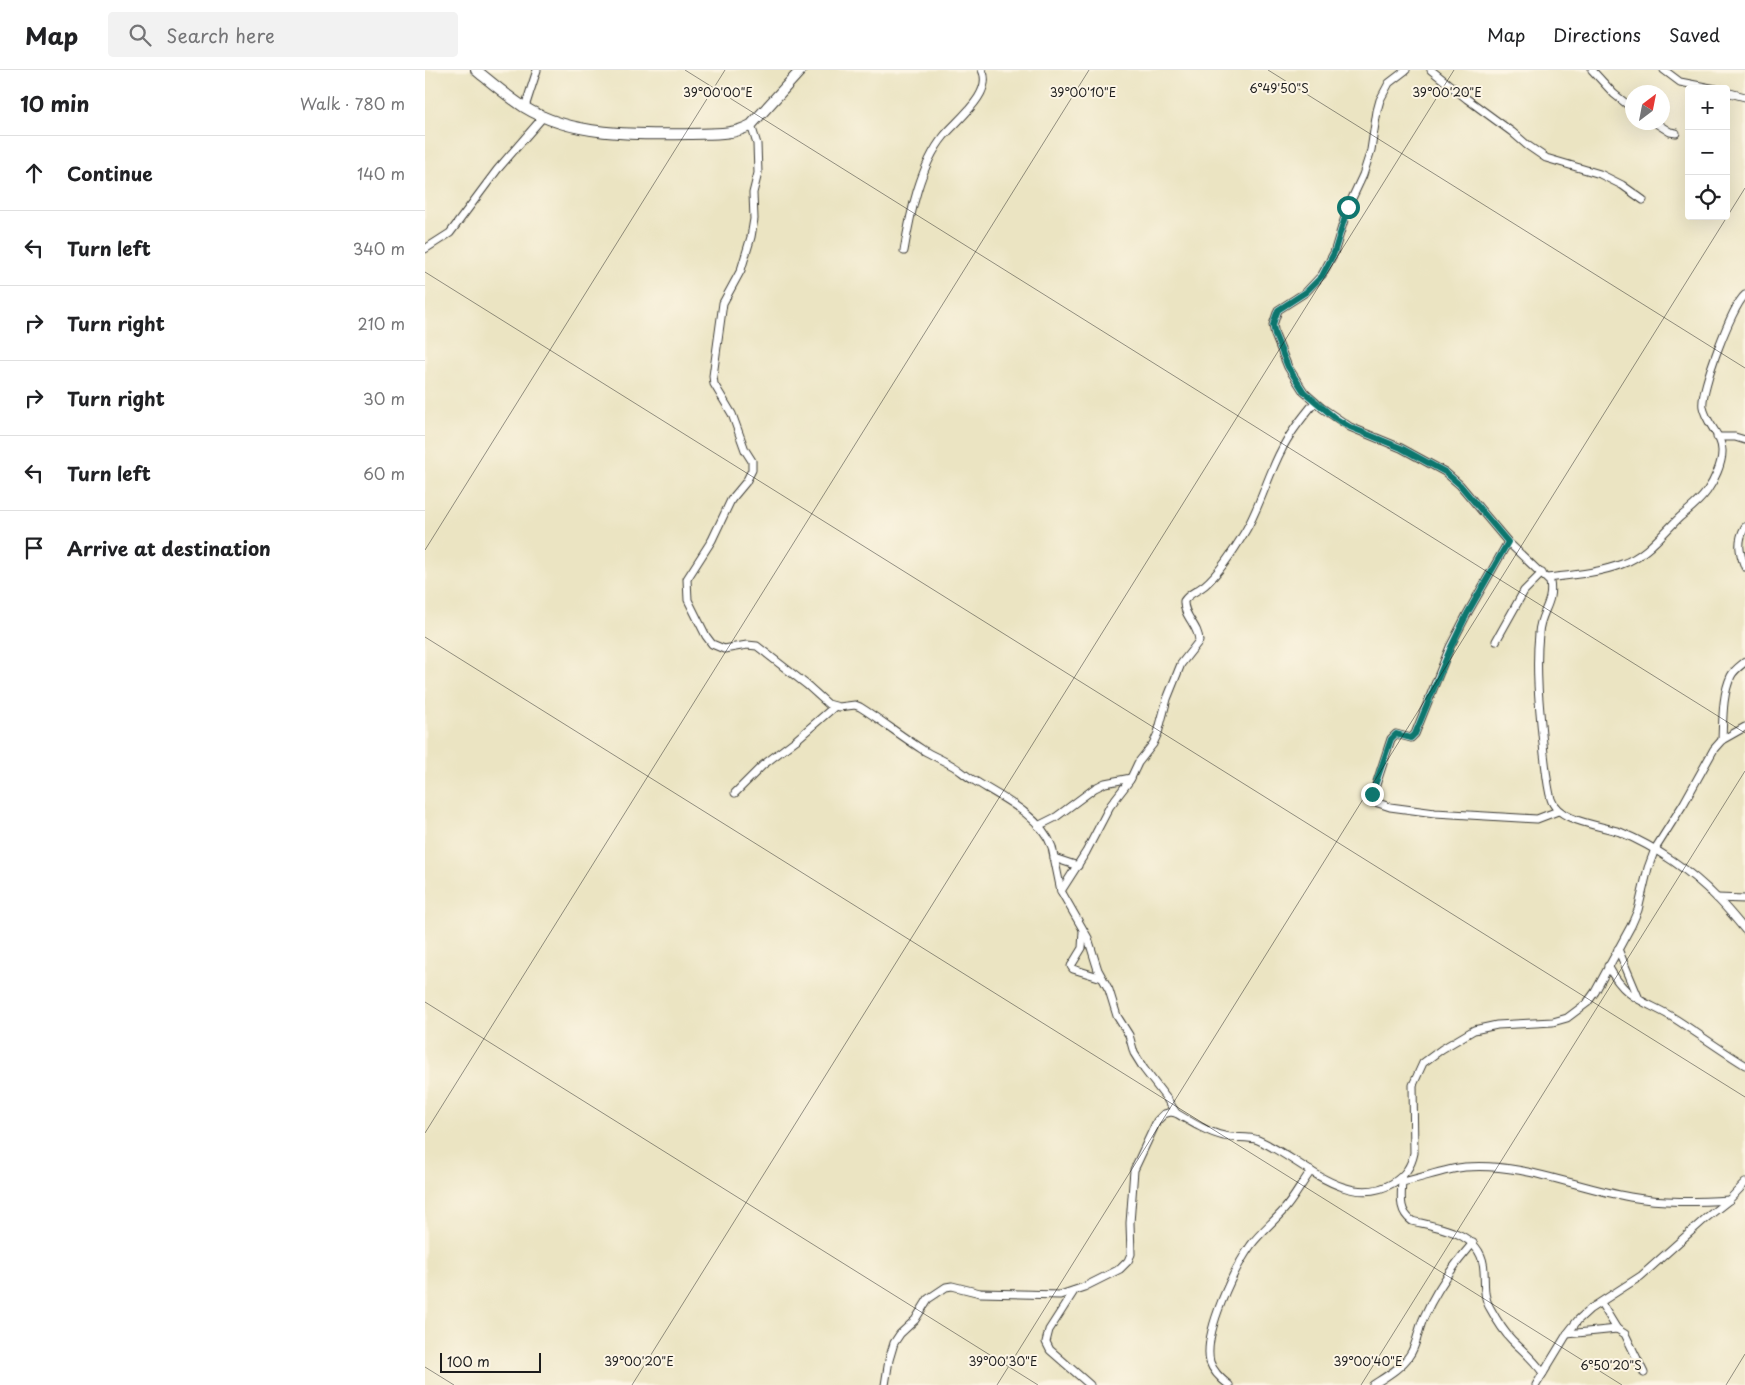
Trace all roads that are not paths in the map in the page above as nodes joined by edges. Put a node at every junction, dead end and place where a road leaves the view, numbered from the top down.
1 (476, 70) edge
2 (537, 70) edge
3 (801, 70) edge
4 (982, 70) edge
5 (1406, 70) edge
6 (1431, 70) edge
7 (1592, 70) edge
8 (1664, 70) edge
9 (1696, 85) edge
10 (1730, 93) edge
11 (1745, 97) edge
12 (1625, 102) edge
13 (525, 107) junction
14 (544, 116) junction
15 (751, 125) junction
16 (1667, 130) edge
17 (1676, 133) dead end
18 (1643, 200) dead end
19 (425, 249) edge
20 (904, 252) dead end
21 (1745, 295) edge
22 (1315, 402) junction
23 (1717, 437) junction
24 (1745, 440) edge
25 (1745, 527) edge
26 (1508, 542) junction
27 (1745, 566) edge
28 (1545, 575) junction
29 (1497, 640) dead end
30 (1745, 662) edge
31 (834, 706) junction
32 (1745, 727) edge
33 (1722, 740) junction
34 (1131, 778) junction
35 (735, 793) dead end
36 (1558, 811) junction
37 (1038, 826) junction
38 (1655, 850) junction
39 (1054, 858) junction
40 (1078, 866) junction
41 (1061, 891) junction
42 (1717, 898) junction
43 (1745, 899) edge
44 (1745, 930) edge
45 (1083, 931) junction
46 (1618, 949) junction
47 (1608, 966) junction
48 (1102, 978) junction
49 (1640, 1001) junction
50 (1745, 1065) edge
51 (1168, 1101) junction
52 (1176, 1113) junction
53 (1163, 1115) junction
54 (1311, 1171) junction
55 (1402, 1180) junction
56 (1745, 1183) edge
57 (1729, 1200) junction
58 (1473, 1243) junction
59 (1075, 1290) junction
60 (1601, 1303) junction
61 (1617, 1329) junction
62 (1567, 1334) junction
63 (1543, 1374) junction
64 (1644, 1374) dead end
65 (885, 1385) edge
66 (1091, 1385) edge
67 (1229, 1385) edge
68 (1373, 1385) edge
69 (1537, 1385) edge

1 - 13 street
2 - 13 street
3 - 15 street
4 - 20 street
5 - 22 street
6 - 18 street
7 - 12 street
8 - 9 street
10 - 11 street
13 - 14 street
14 - 15 street
14 - 19 street
15 - 31 street
16 - 17 street
21 - 23 street
22 - 26 street
22 - 34 street
23 - 24 street
23 - 28 street
25 - 27 street
26 - 28 street
26 - 36 street
28 - 29 street
28 - 36 street
30 - 33 street
31 - 35 street
31 - 37 street
32 - 33 street
33 - 38 street
34 - 37 street
34 - 40 street
36 - 38 street
37 - 39 street
38 - 42 street
38 - 46 street
39 - 40 street
39 - 41 street
40 - 41 street
41 - 45 street
42 - 43 street
42 - 44 street
45 - 48 street
45 - 48 street
46 - 47 street
46 - 49 street
47 - 49 street
47 - 55 street
48 - 51 street
49 - 50 street
51 - 52 street
51 - 53 street
52 - 53 street
52 - 54 street
53 - 59 street
54 - 55 street
54 - 67 street
55 - 57 street
55 - 58 street
56 - 57 street
57 - 60 street
58 - 63 street
58 - 68 street
59 - 65 street
59 - 66 street
60 - 61 street
60 - 62 street
61 - 62 street
61 - 64 street
62 - 63 street
63 - 69 street

